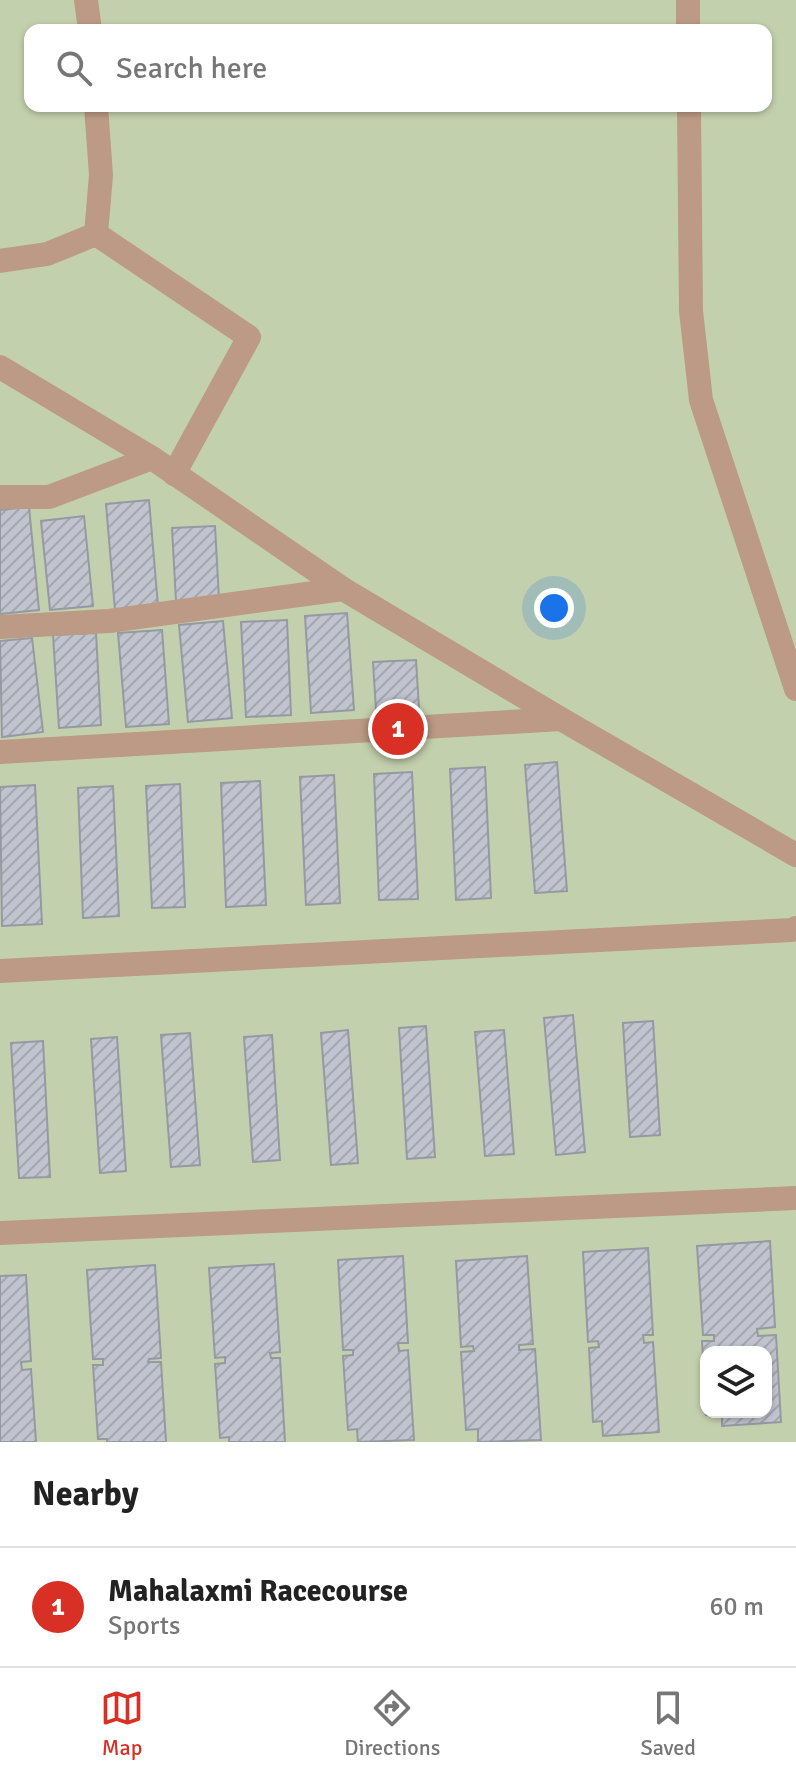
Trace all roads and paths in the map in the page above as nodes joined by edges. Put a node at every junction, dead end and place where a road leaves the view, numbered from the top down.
1 (86, 0) edge
2 (688, 0) edge
3 (89, 24) edge
4 (688, 24) edge
5 (96, 112) edge
6 (689, 112) edge
7 (96, 234) junction
8 (0, 261) edge
9 (0, 367) edge
10 (152, 458) junction
11 (174, 474) junction
12 (0, 497) edge
13 (343, 589) junction
14 (0, 627) edge
15 (796, 689) edge
16 (561, 719) junction
17 (0, 752) edge
18 (796, 855) edge
19 (796, 928) edge
20 (0, 971) edge
21 (796, 1198) edge
22 (0, 1233) edge

1 - 3 lane
2 - 4 lane
5 - 7 lane
6 - 15 lane
7 - 8 lane
7 - 11 lane
9 - 10 lane
10 - 11 lane
10 - 12 lane
11 - 13 lane
13 - 14 lane
13 - 16 lane
16 - 17 lane
16 - 18 lane
19 - 20 lane
21 - 22 lane

